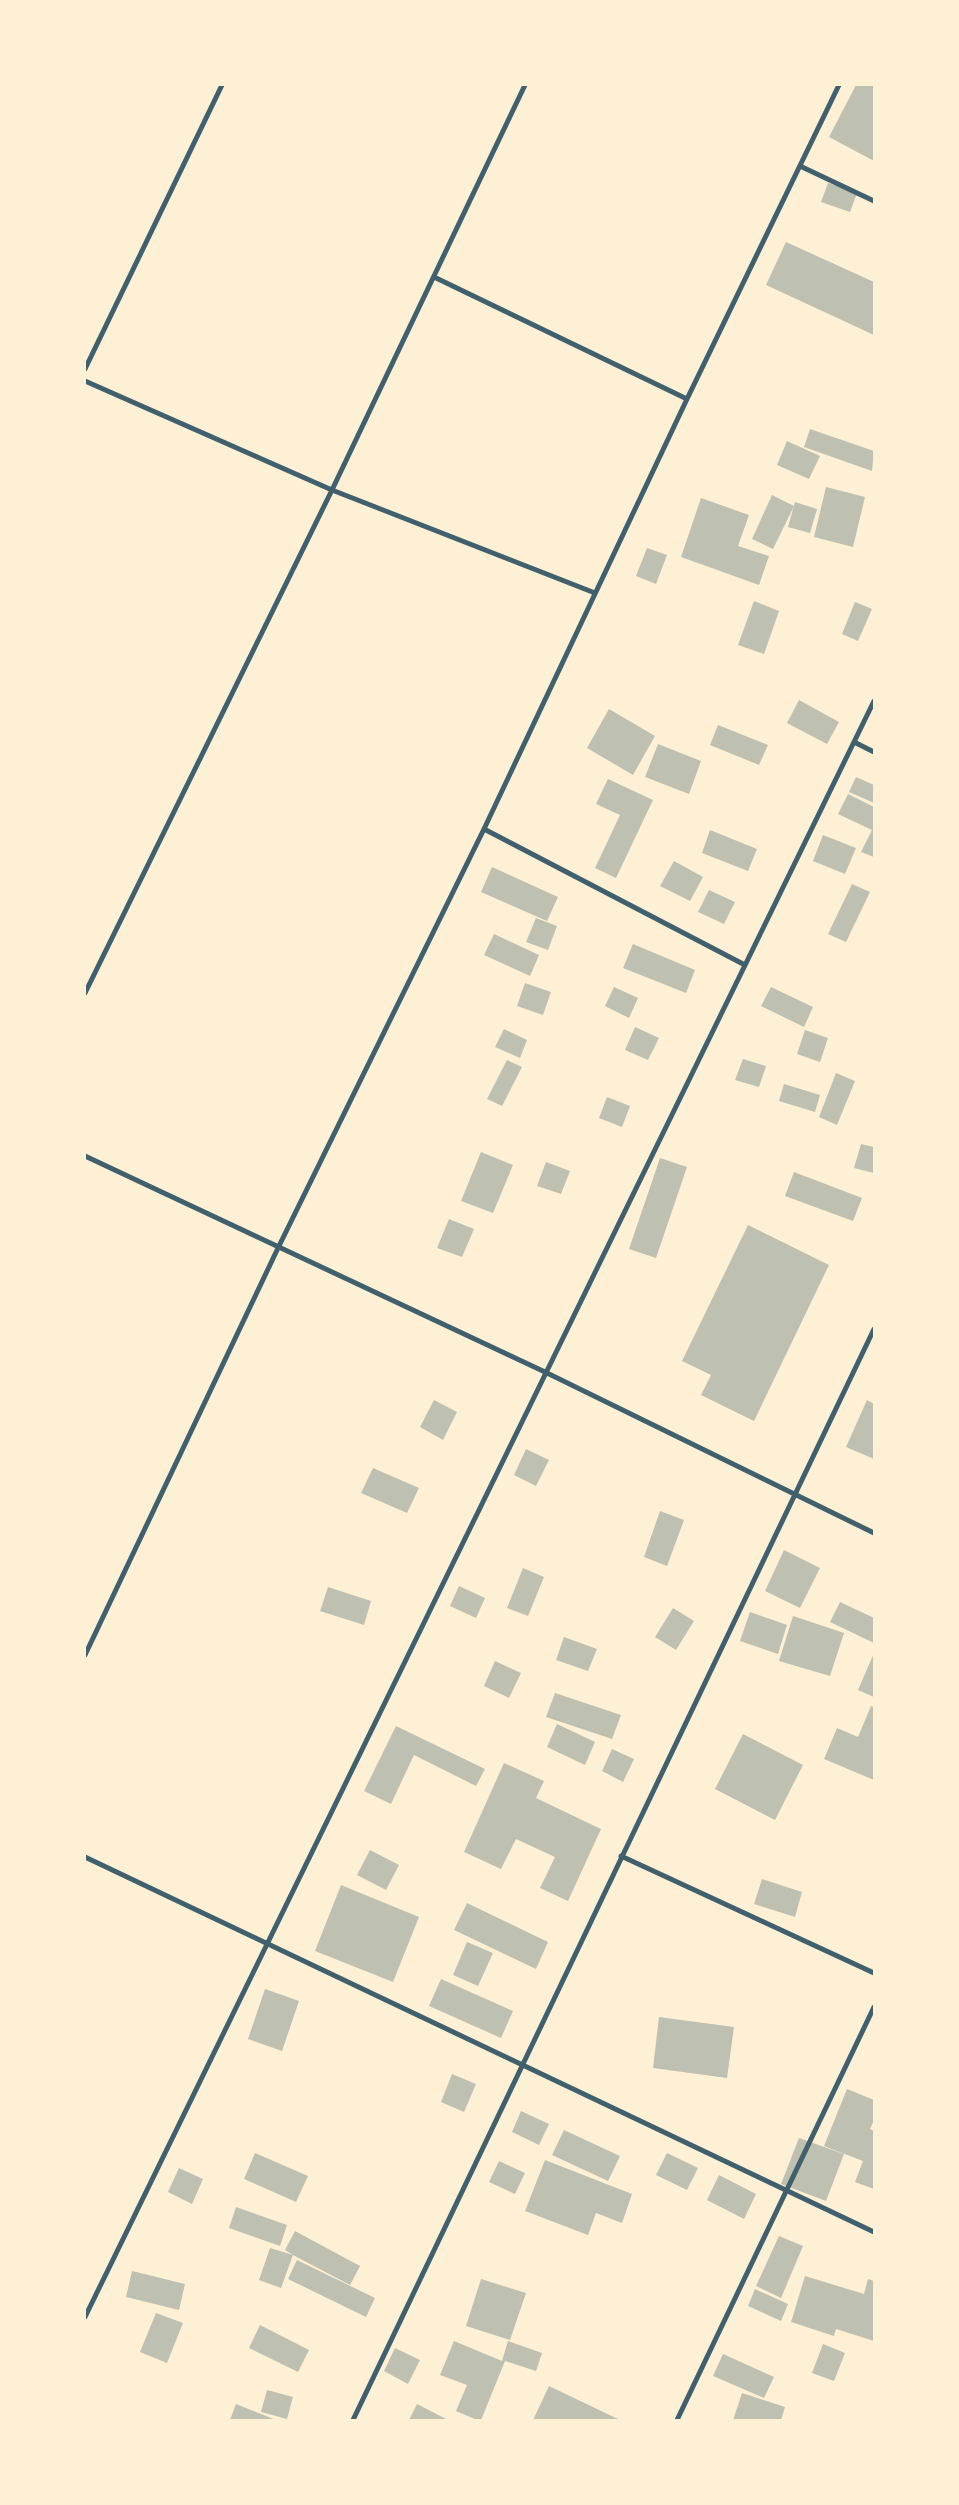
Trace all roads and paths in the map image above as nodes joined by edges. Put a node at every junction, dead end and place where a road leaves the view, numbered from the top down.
1 (222, 85) edge
2 (525, 85) edge
3 (839, 85) edge
4 (800, 166) junction
5 (874, 201) edge
6 (434, 276) junction
7 (85, 368) edge
8 (85, 381) edge
9 (687, 399) junction
10 (332, 490) junction
11 (595, 593) junction
12 (874, 701) edge
13 (854, 742) junction
14 (874, 752) edge
15 (484, 829) junction
16 (744, 965) junction
17 (85, 994) edge
18 (85, 1156) edge
19 (278, 1248) junction
20 (874, 1329) edge
21 (545, 1372) junction
22 (794, 1492) junction
23 (874, 1533) edge
24 (85, 1656) edge
25 (85, 1856) edge
26 (621, 1856) junction
27 (267, 1945) junction
28 (874, 1973) edge
29 (874, 2007) edge
30 (521, 2066) junction
31 (788, 2190) junction
32 (874, 2232) edge
33 (85, 2317) edge
34 (353, 2420) edge
35 (677, 2420) edge

1 - 7 street
2 - 6 street
3 - 4 street
4 - 5 street
4 - 9 street
6 - 9 street
6 - 10 street
8 - 10 street
9 - 11 street
10 - 11 street
10 - 17 street
11 - 15 street
12 - 13 street
13 - 14 street
13 - 16 street
15 - 16 street
15 - 19 street
16 - 21 street
18 - 19 street
19 - 21 street
19 - 24 street
20 - 22 street
21 - 22 street
21 - 27 street
22 - 23 street
22 - 26 street
25 - 27 street
26 - 28 street
26 - 30 street
27 - 30 street
27 - 33 street
29 - 31 street
30 - 31 street
30 - 34 street
31 - 32 street
31 - 35 street

